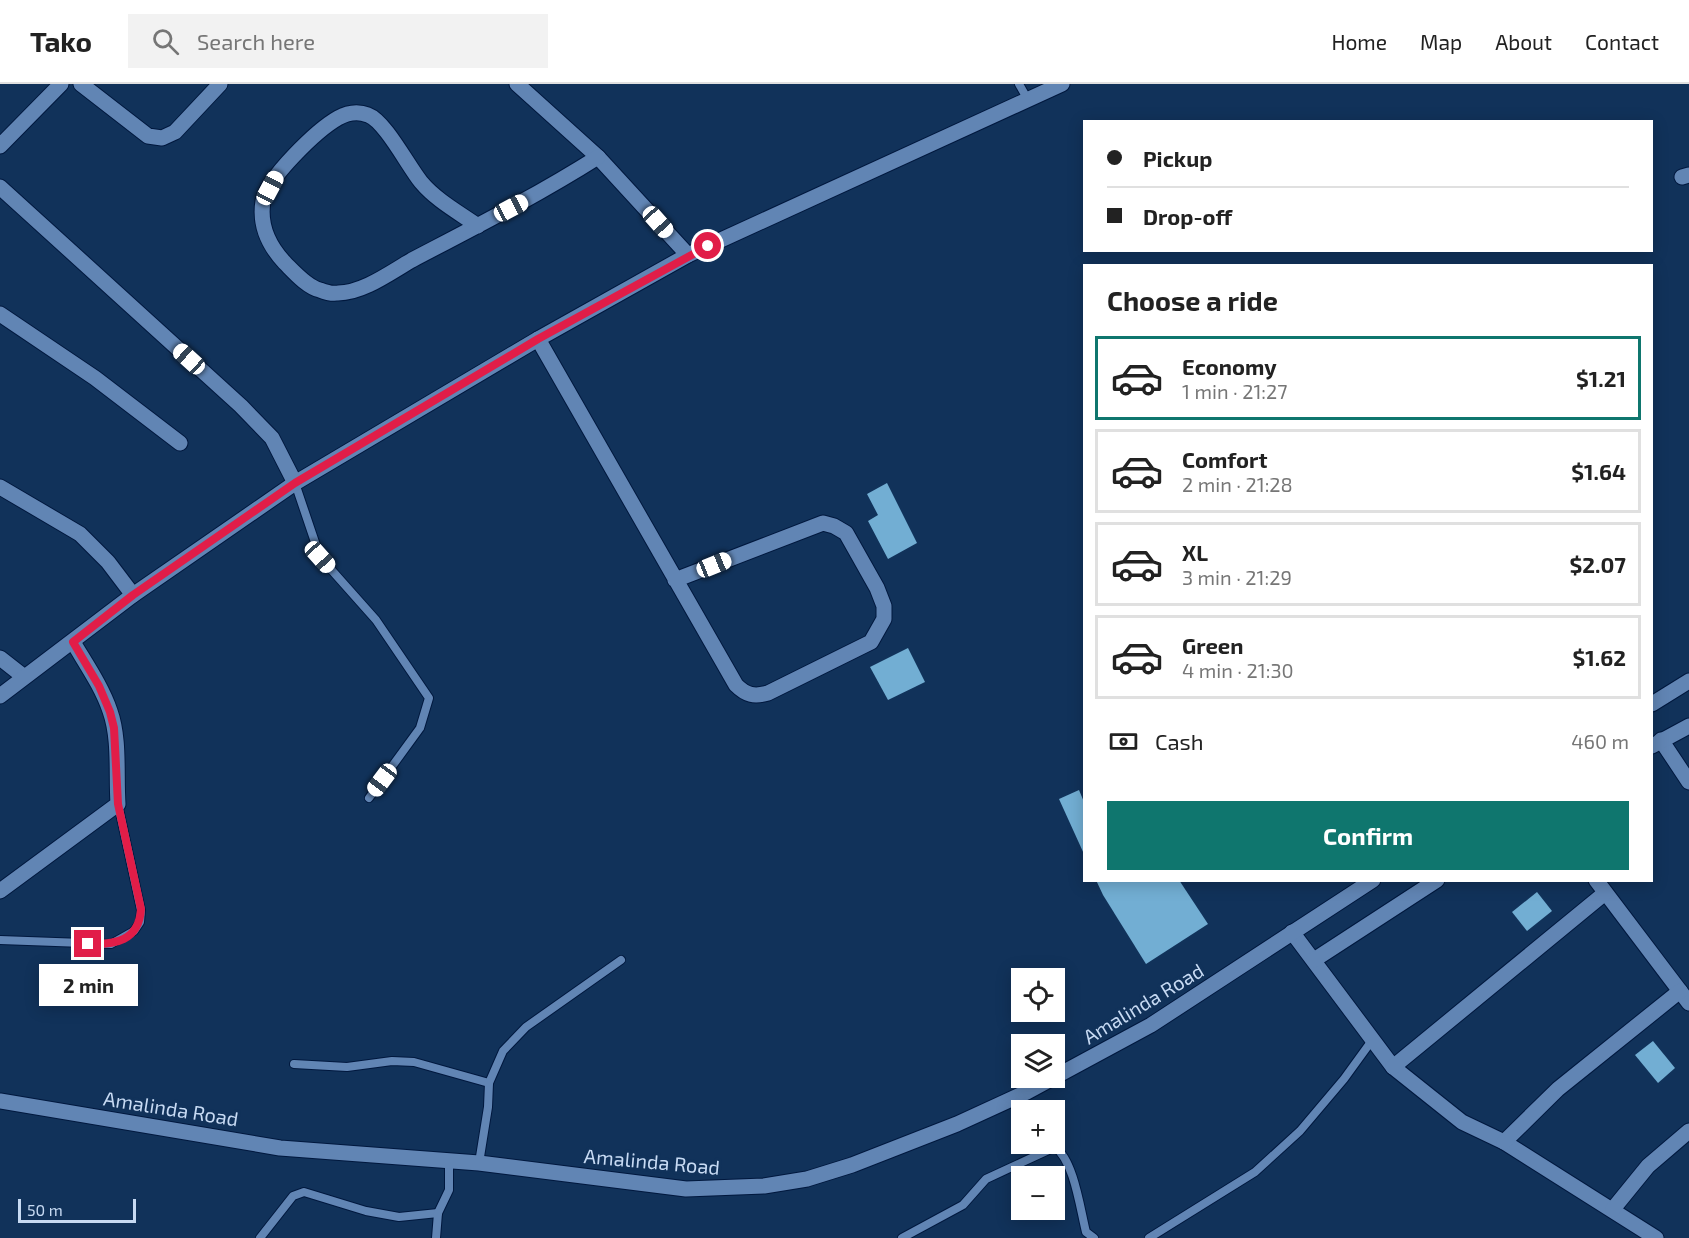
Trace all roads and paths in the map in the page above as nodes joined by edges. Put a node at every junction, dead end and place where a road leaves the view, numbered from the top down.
1 (61, 84) edge
2 (81, 84) edge
3 (220, 84) edge
4 (517, 84) edge
5 (1019, 84) edge
6 (1062, 84) edge
7 (1028, 100) junction
8 (0, 146) edge
9 (598, 157) junction
10 (0, 187) edge
11 (478, 226) junction
12 (688, 255) junction
13 (0, 314) edge
14 (538, 339) junction
15 (180, 443) dead end
16 (295, 483) junction
17 (0, 487) edge
18 (675, 580) junction
19 (133, 595) junction
20 (73, 642) junction
21 (0, 658) edge
22 (23, 676) junction
23 (1689, 681) edge
24 (0, 696) edge
25 (1653, 703) edge
26 (1689, 726) edge
27 (1656, 743) edge
28 (1689, 782) edge
29 (369, 798) dead end
30 (118, 804) junction
31 (1369, 882) edge
32 (1434, 882) edge
33 (1600, 887) edge
34 (0, 891) edge
35 (1292, 932) junction
36 (0, 940) edge
37 (621, 960) dead end
38 (1314, 960) junction
39 (1685, 997) edge
40 (1373, 1039) junction
41 (294, 1064) dead end
42 (1393, 1067) junction
43 (489, 1083) junction
44 (0, 1101) edge
45 (1689, 1131) edge
46 (1504, 1142) junction
47 (449, 1161) junction
48 (479, 1163) junction
49 (1613, 1209) junction
50 (438, 1212) junction
51 (260, 1238) edge
52 (436, 1238) edge
53 (902, 1238) edge
54 (1094, 1238) edge
55 (1149, 1238) edge
56 (1656, 1238) edge

1 - 8 street
2 - 3 street
4 - 9 street
5 - 7 lane
6 - 7 street
7 - 12 street
9 - 11 street
9 - 12 street
10 - 16 street
11 - 11 street
12 - 14 street
13 - 15 street
14 - 16 street
14 - 18 street
16 - 19 street
16 - 29 lane
17 - 19 street
18 - 18 street
19 - 20 street
20 - 22 street
20 - 30 street
21 - 22 street
22 - 24 street
23 - 25 street
26 - 27 street
27 - 28 street
30 - 34 street
30 - 36 lane
31 - 35 street, Amalinda Road
32 - 38 street
33 - 39 street
33 - 42 street
35 - 38 street
35 - 48 street, Amalinda Road
37 - 43 lane
38 - 40 street
39 - 46 street
40 - 42 street
40 - 55 lane
41 - 43 lane
42 - 46 street
43 - 48 lane
44 - 47 street, Amalinda Road
45 - 49 street
46 - 49 street
47 - 48 street, Amalinda Road
47 - 50 lane
49 - 56 street
50 - 51 lane
50 - 52 lane
53 - 54 lane

